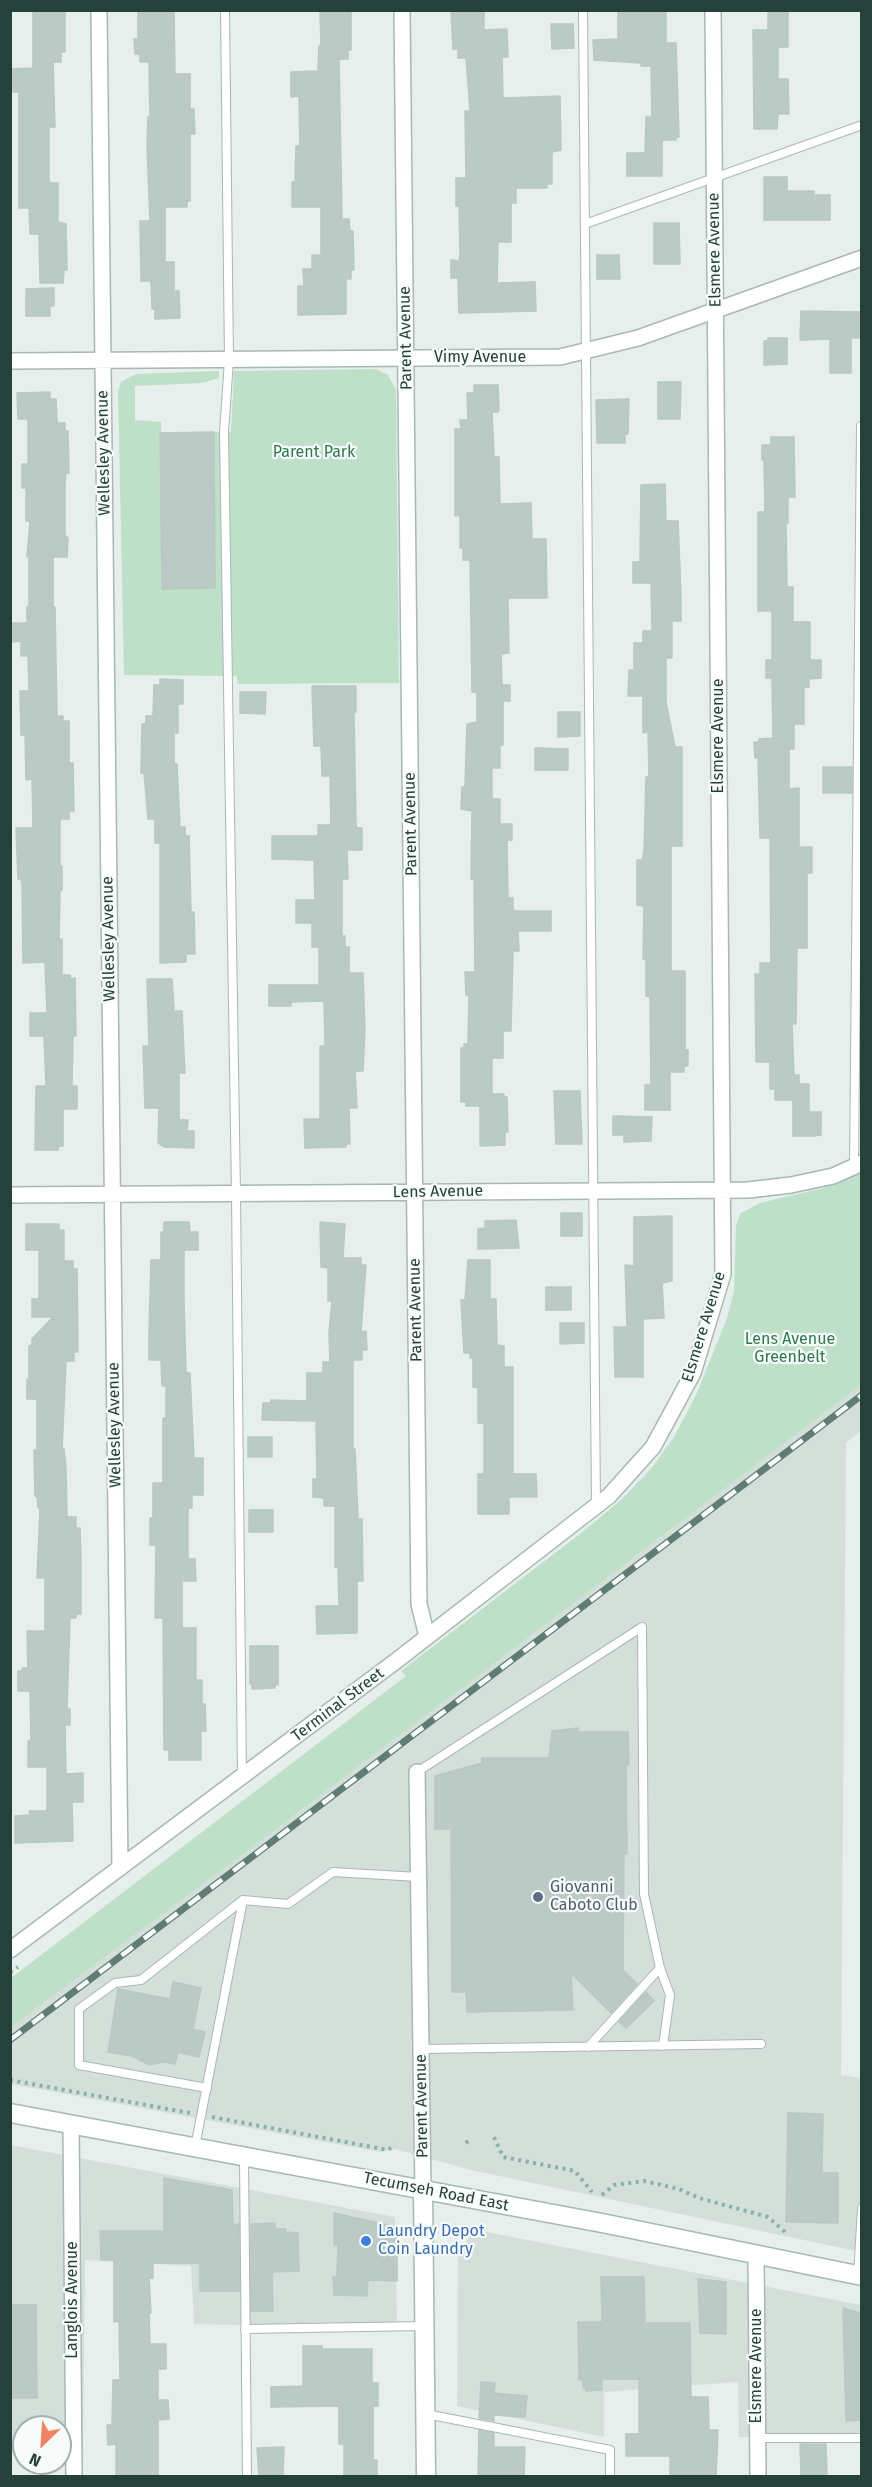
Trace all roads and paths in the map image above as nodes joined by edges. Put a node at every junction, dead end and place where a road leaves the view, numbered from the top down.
1 (99, 10) edge
2 (225, 10) edge
3 (402, 10) edge
4 (583, 10) edge
5 (713, 10) edge
6 (861, 125) edge
7 (714, 178) junction
8 (585, 225) junction
9 (861, 258) edge
10 (716, 310) junction
11 (586, 351) junction
12 (406, 358) junction
13 (103, 360) junction
14 (229, 360) junction
15 (10, 361) edge
16 (861, 426) edge
17 (858, 1165) edge
18 (723, 1190) junction
19 (593, 1191) junction
20 (415, 1192) junction
21 (112, 1194) junction
22 (236, 1194) junction
23 (10, 1195) edge
24 (653, 1447) joint
25 (596, 1507) junction
26 (427, 1637) junction
27 (417, 1772) joint
28 (242, 1777) junction
29 (120, 1868) junction
30 (418, 1876) junction
31 (243, 1900) junction
32 (10, 1950) edge
33 (660, 1968) junction
34 (760, 2044) dead end
35 (663, 2046) junction
36 (588, 2047) junction
37 (421, 2049) junction
38 (10, 2080) edge
39 (207, 2088) junction
40 (10, 2113) edge
41 (189, 2113) dead end
42 (216, 2118) dead end
43 (72, 2124) junction
44 (494, 2137) dead end
45 (395, 2145) dead end
46 (195, 2147) junction
47 (244, 2156) junction
48 (423, 2190) junction
49 (592, 2192) dead end
50 (602, 2194) dead end
51 (861, 2208) edge
52 (786, 2233) dead end
53 (756, 2255) junction
54 (860, 2276) edge
55 (424, 2326) junction
56 (245, 2329) junction
57 (426, 2414) junction
58 (758, 2438) junction
59 (861, 2438) edge
60 (74, 2476) edge
61 (247, 2476) edge
62 (426, 2476) edge
63 (610, 2476) edge
64 (758, 2476) edge

1 - 13 street, Wellesley Avenue
2 - 14 lane
3 - 12 street, Parent Avenue
4 - 8 lane
5 - 7 street, Elsmere Avenue
6 - 7 lane
7 - 8 lane
7 - 10 street, Elsmere Avenue
8 - 11 lane
9 - 10 street, Vimy Avenue
10 - 11 street, Vimy Avenue
10 - 18 street, Elsmere Avenue
11 - 12 street, Vimy Avenue
11 - 19 lane
12 - 14 street, Vimy Avenue
12 - 20 street, Parent Avenue
13 - 14 street, Vimy Avenue
13 - 15 street, Vimy Avenue
13 - 21 street, Wellesley Avenue
14 - 22 lane
16 - 17 lane
17 - 18 street, Lens Avenue
18 - 19 street, Lens Avenue
18 - 24 street, Elsmere Avenue
19 - 20 street, Lens Avenue
19 - 25 lane
20 - 22 street, Lens Avenue
20 - 26 street, Parent Avenue
21 - 22 street, Lens Avenue
21 - 23 street, Lens Avenue
21 - 29 street, Wellesley Avenue
22 - 28 lane
24 - 25 street, Terminal Street
25 - 26 street, Terminal Street
26 - 28 street, Terminal Street
27 - 30 street, Parent Avenue
27 - 33 lane
28 - 29 street, Terminal Street
29 - 32 street, Terminal Street
30 - 31 lane
30 - 37 street, Parent Avenue
31 - 39 lane
31 - 39 lane
33 - 35 lane
33 - 36 lane
34 - 35 lane
35 - 36 lane
36 - 37 lane
37 - 48 street, Parent Avenue
38 - 41 path
39 - 46 lane
40 - 43 main road, Tecumseh Road East
42 - 45 path
43 - 46 main road, Tecumseh Road East
43 - 60 street, Langlois Avenue
44 - 49 path
46 - 47 main road, Tecumseh Road East
47 - 48 main road, Tecumseh Road East
47 - 56 lane
48 - 53 main road, Tecumseh Road East
48 - 55 main road, Parent Avenue
50 - 52 path
51 - 54 lane
53 - 54 main road, Tecumseh Road East
53 - 58 street, Elsmere Avenue
55 - 56 lane
55 - 57 main road, Parent Avenue
56 - 61 lane
57 - 62 main road, Parent Avenue
57 - 63 lane
58 - 59 lane
58 - 64 street, Elsmere Avenue

